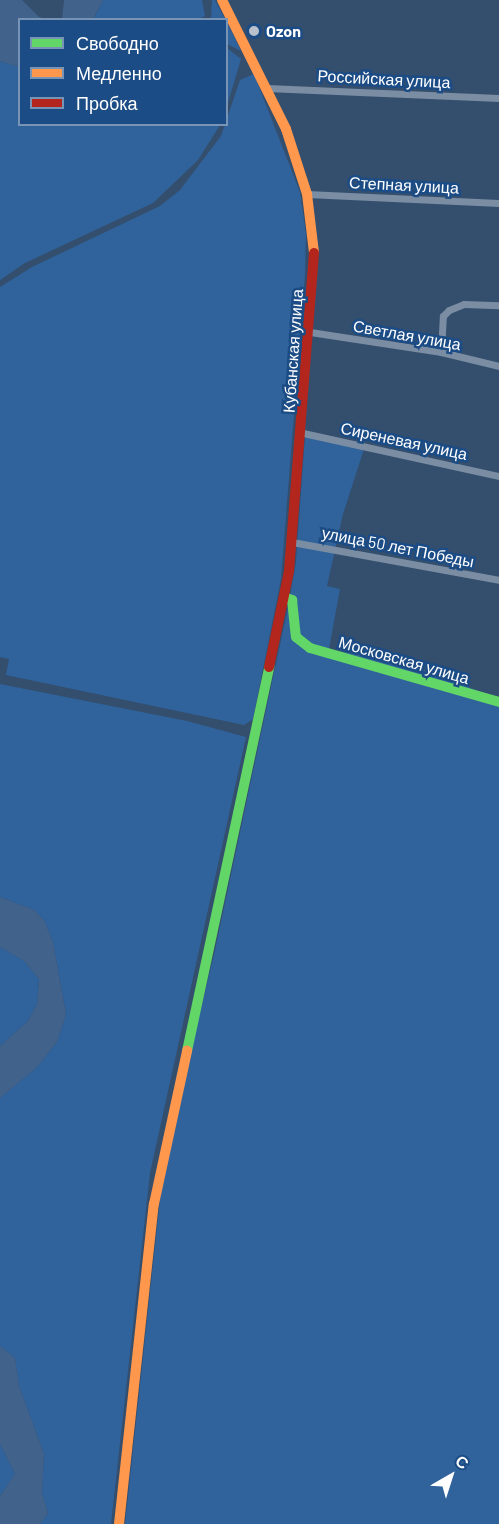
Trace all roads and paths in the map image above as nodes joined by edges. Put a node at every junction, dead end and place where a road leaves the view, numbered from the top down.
1 (222, 0) edge
2 (267, 88) junction
3 (499, 98) edge
4 (307, 194) junction
5 (499, 203) edge
6 (499, 305) edge
7 (310, 332) junction
8 (441, 352) junction
9 (499, 366) edge
10 (303, 433) junction
11 (499, 476) edge
12 (292, 542) junction
13 (499, 580) edge
14 (284, 597) junction
15 (499, 702) edge
16 (119, 1523) edge

1 - 2 main road, Кубанская улица
2 - 3 street, Российская улица
2 - 4 main road, Кубанская улица
4 - 5 street, Степная улица
4 - 7 main road, Кубанская улица
6 - 8 street
7 - 8 street, Светлая улица
7 - 10 main road, Кубанская улица
8 - 9 street, Светлая улица
10 - 11 street, Сиреневая улица
10 - 12 main road, Кубанская улица
12 - 13 street, улица 50 лет Победы
12 - 14 main road, Кубанская улица
14 - 15 main road, Московская улица
14 - 16 main road, Кубанская улица

